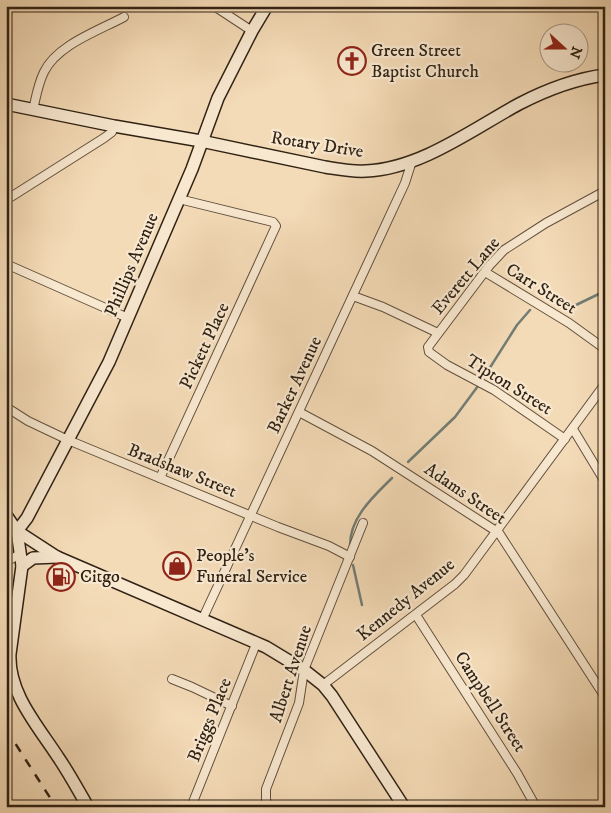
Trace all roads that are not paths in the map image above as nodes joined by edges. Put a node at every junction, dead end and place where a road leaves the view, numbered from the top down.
1 (214, 6) edge
2 (267, 6) edge
3 (124, 17) dead end
4 (252, 31) junction
5 (605, 75) edge
6 (6, 104) edge
7 (33, 110) junction
8 (114, 126) junction
9 (201, 141) junction
10 (412, 161) junction
11 (605, 191) edge
12 (597, 194) junction
13 (179, 199) junction
14 (605, 199) edge
15 (6, 200) edge
16 (6, 264) edge
17 (485, 272) junction
18 (353, 296) junction
19 (128, 318) junction
20 (438, 333) junction
21 (605, 349) edge
22 (437, 358) joint
23 (605, 384) edge
24 (6, 407) edge
25 (299, 412) junction
26 (573, 429) junction
27 (565, 439) junction
28 (68, 440) junction
29 (160, 478) junction
30 (605, 482) edge
31 (6, 515) edge
32 (251, 516) junction
33 (363, 523) dead end
34 (17, 531) junction
35 (497, 531) junction
36 (57, 557) junction
37 (350, 557) junction
38 (21, 560) junction
39 (6, 562) edge
40 (416, 614) junction
41 (202, 620) junction
42 (9, 642) edge
43 (256, 644) junction
44 (304, 670) junction
45 (172, 679) dead end
46 (323, 685) junction
47 (605, 697) edge
48 (232, 706) junction
49 (88, 807) edge
50 (192, 807) edge
51 (269, 807) edge
52 (404, 807) edge
53 (536, 807) edge

1 - 4 street
2 - 4 street, Phillips Avenue
3 - 7 street
4 - 9 street, Phillips Avenue
5 - 10 street, Rotary Drive
6 - 7 street, Rotary Drive
7 - 8 street, Rotary Drive
8 - 9 street, Rotary Drive
8 - 15 street
9 - 10 street, Rotary Drive
9 - 13 street, Phillips Avenue
10 - 18 street, Barker Avenue
11 - 12 street, Everett Lane
12 - 14 street
12 - 17 street, Everett Lane
13 - 19 street, Phillips Avenue
13 - 29 street, Pickett Place
16 - 19 street
17 - 20 street, Everett Lane
17 - 21 street, Carr Street
18 - 20 street
18 - 25 street, Barker Avenue
19 - 28 street, Phillips Avenue
20 - 22 street, Everett Lane
22 - 27 street, Tipton Street
23 - 26 street, Kennedy Avenue
24 - 28 street, Bradshaw Street
25 - 32 street, Barker Avenue
25 - 35 street, Adams Street
26 - 27 street, Kennedy Avenue
26 - 30 street
27 - 35 street, Kennedy Avenue
28 - 29 street, Bradshaw Street
28 - 34 street, Phillips Avenue
29 - 32 street, Bradshaw Street
31 - 34 street
32 - 37 street, Bradshaw Street
32 - 41 street, Barker Avenue
33 - 37 street, Albert Avenue
34 - 36 street
34 - 38 street
35 - 40 street, Kennedy Avenue
35 - 47 street, Adams Street
36 - 38 street
36 - 41 street
37 - 44 street, Albert Avenue
38 - 39 street
38 - 42 street
40 - 46 street, Kennedy Avenue
40 - 53 street, Campbell Street
41 - 43 street
42 - 49 street
43 - 44 street
43 - 48 street, Briggs Place
44 - 46 street
44 - 51 street, Albert Avenue
45 - 48 street
46 - 52 street
48 - 50 street, Briggs Place

